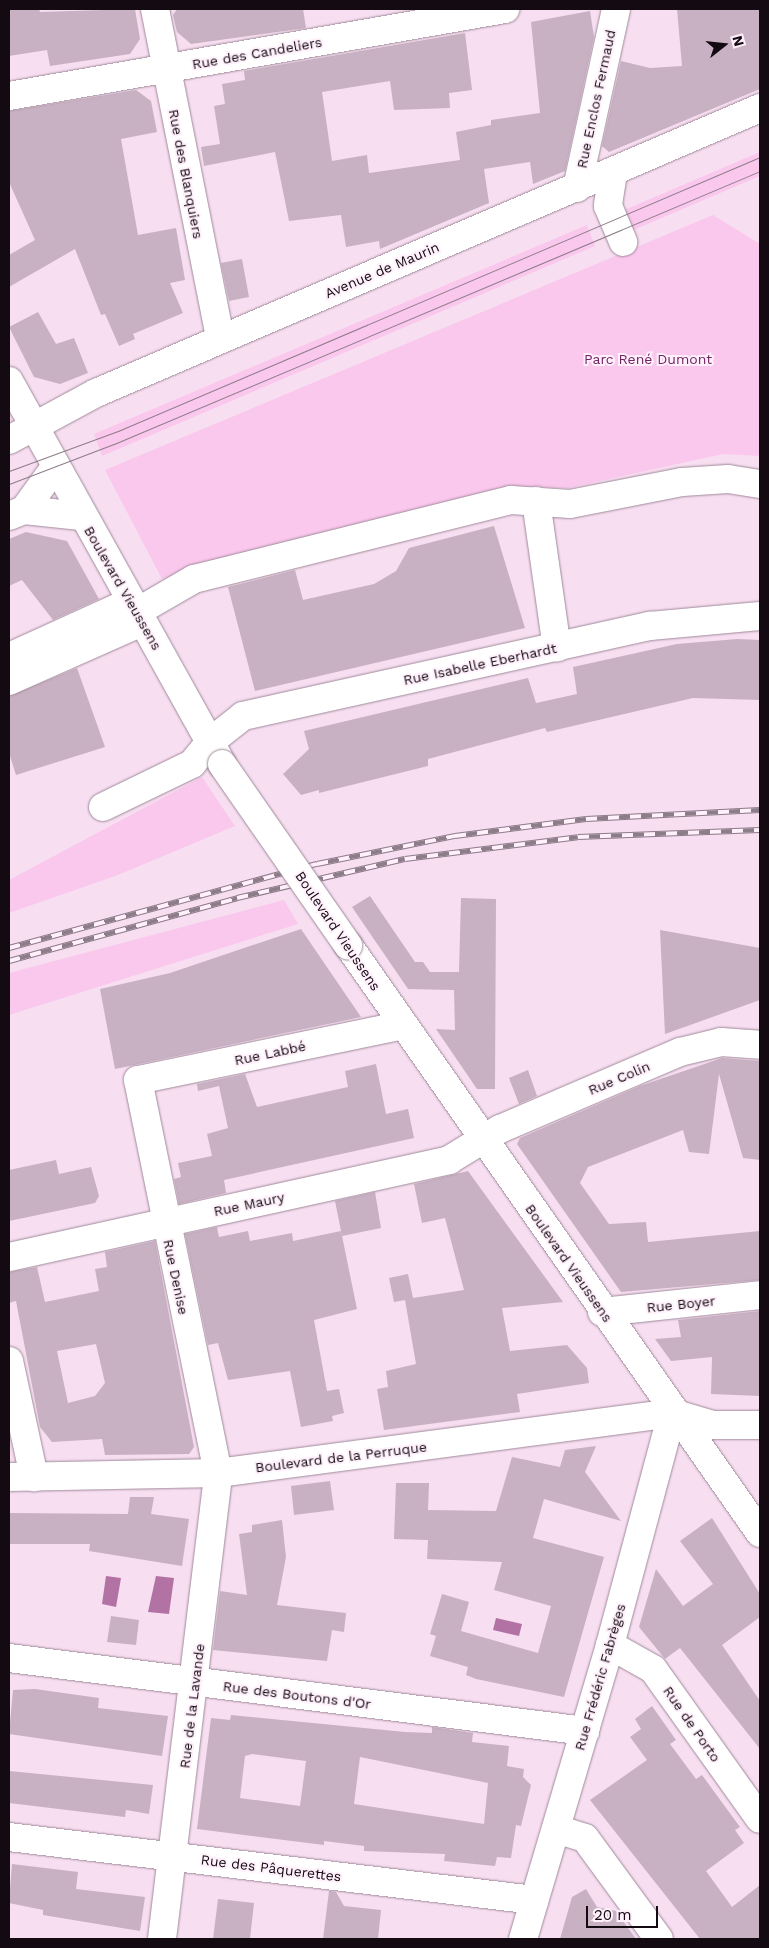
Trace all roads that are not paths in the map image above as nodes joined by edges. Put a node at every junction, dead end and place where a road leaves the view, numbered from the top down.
1 (155, 9) edge
2 (505, 9) edge
3 (616, 9) edge
4 (166, 69) junction
5 (9, 96) edge
6 (760, 108) edge
7 (613, 173) junction
8 (576, 188) junction
9 (541, 203) junction
10 (608, 206) junction
11 (623, 242) dead end
12 (220, 338) junction
13 (9, 381) edge
14 (36, 428) junction
15 (9, 440) edge
16 (56, 466) junction
17 (760, 484) edge
18 (536, 501) junction
19 (17, 513) edge
20 (81, 516) junction
21 (136, 612) junction
22 (760, 616) edge
23 (557, 648) junction
24 (9, 657) edge
25 (9, 681) edge
26 (216, 753) junction
27 (103, 807) dead end
28 (403, 1025) junction
29 (760, 1045) edge
30 (138, 1080) joint
31 (484, 1140) junction
32 (164, 1222) junction
33 (9, 1257) edge
34 (760, 1295) edge
35 (602, 1312) junction
36 (9, 1361) edge
37 (672, 1413) junction
38 (760, 1425) edge
39 (218, 1473) junction
40 (21, 1477) edge
41 (760, 1533) edge
42 (610, 1645) junction
43 (9, 1658) edge
44 (195, 1682) junction
45 (585, 1731) junction
46 (760, 1819) edge
47 (556, 1828) junction
48 (9, 1837) edge
49 (173, 1857) junction
50 (534, 1900) junction
51 (162, 1939) edge
52 (523, 1939) edge
53 (659, 1939) edge

1 - 4 street, Rue des Blanquiers
2 - 4 street, Rue des Candeliers
3 - 8 street, Rue Enclos Fermaud
4 - 5 street, Rue des Candeliers
4 - 12 street, Rue des Blanquiers
6 - 7 street, Avenue de Maurin
7 - 8 street, Avenue de Maurin
7 - 10 street
8 - 9 street, Avenue de Maurin
9 - 10 street
9 - 12 street, Avenue de Maurin
10 - 11 street
12 - 14 street, Avenue de Maurin
13 - 14 street, Boulevard Vieussens
14 - 15 street, Avenue de Maurin
14 - 16 street, Boulevard Vieussens
16 - 19 street
16 - 20 street, Boulevard Vieussens
17 - 18 street
18 - 21 street
18 - 23 street
19 - 20 street
20 - 21 street, Boulevard Vieussens
21 - 24 street
21 - 25 street
21 - 26 street, Boulevard Vieussens
22 - 23 street, Rue Isabelle Eberhardt
23 - 26 street, Rue Isabelle Eberhardt
26 - 27 street, Rue Isabelle Eberhardt
26 - 28 street, Boulevard Vieussens, bridge
28 - 30 street, Rue Labbé
28 - 31 street, Boulevard Vieussens
29 - 31 street, Rue Colin
30 - 32 street, Rue Denise
31 - 32 street, Rue Maury
31 - 35 street, Boulevard Vieussens
32 - 33 street, Rue Maury
32 - 39 street, Rue Denise
34 - 35 street, Rue Boyer
35 - 37 street, Boulevard Vieussens
36 - 40 street
37 - 38 street
37 - 39 street, Boulevard de la Perruque
37 - 41 street, Boulevard Vieussens
37 - 42 street, Rue Frédéric Fabrèges
39 - 40 street, Boulevard de la Perruque
39 - 44 street, Rue de la Lavande
42 - 45 street, Rue Frédéric Fabrèges
42 - 46 street, Rue de Porto
43 - 44 street, Rue des Boutons d'Or
44 - 45 street, Rue des Boutons d'Or
44 - 49 street, Rue de la Lavande
45 - 47 street, Rue Frédéric Fabrèges
47 - 50 street, Rue Frédéric Fabrèges
47 - 53 street
48 - 49 street, Rue des Pâquerettes
49 - 50 street, Rue des Pâquerettes
49 - 51 street, Rue de la Lavande
50 - 52 street, Rue Frédéric Fabrèges

